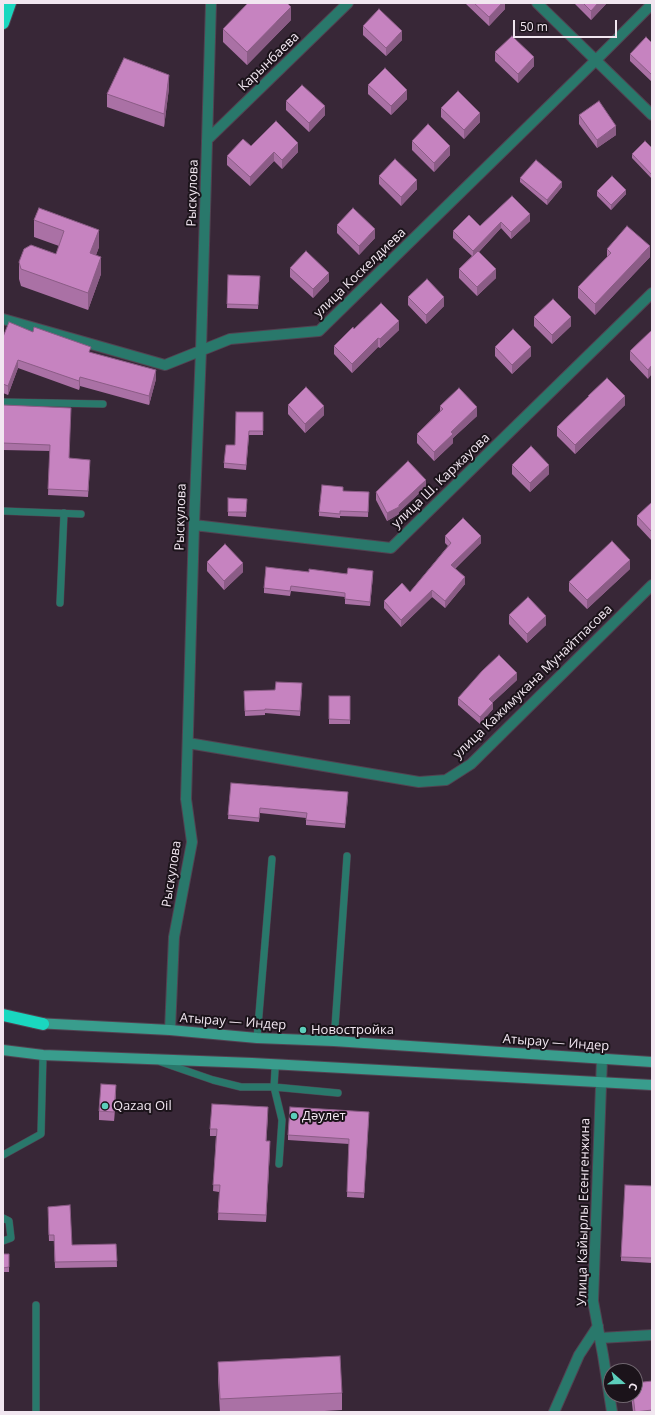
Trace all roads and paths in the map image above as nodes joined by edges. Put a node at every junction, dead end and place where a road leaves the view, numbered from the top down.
1 (10, 3) edge
2 (212, 3) edge
3 (348, 3) edge
4 (537, 3) edge
5 (652, 4) edge
6 (3, 23) edge
7 (595, 61) junction
8 (652, 115) edge
9 (207, 140) junction
10 (652, 293) edge
11 (3, 319) edge
12 (201, 350) junction
13 (3, 402) edge
14 (103, 404) dead end
15 (3, 511) edge
16 (64, 514) junction
17 (81, 514) dead end
18 (194, 524) junction
19 (652, 585) edge
20 (60, 603) dead end
21 (188, 744) junction
22 (348, 856) dead end
23 (272, 858) dead end
24 (3, 1015) edge
25 (3, 1021) edge
26 (43, 1024) junction
27 (170, 1030) junction
28 (257, 1038) junction
29 (334, 1041) junction
30 (3, 1050) edge
31 (43, 1055) junction
32 (154, 1059) junction
33 (602, 1059) junction
34 (652, 1062) edge
35 (274, 1064) junction
36 (601, 1082) junction
37 (652, 1084) edge
38 (274, 1087) junction
39 (338, 1093) dead end
40 (3, 1155) edge
41 (279, 1164) dead end
42 (3, 1218) edge
43 (3, 1241) edge
44 (36, 1305) dead end
45 (598, 1326) junction
46 (652, 1335) edge
47 (600, 1338) junction
48 (36, 1412) edge
49 (554, 1412) edge
50 (612, 1412) edge

1 - 6 highway
2 - 9 street, Рыскулова
3 - 9 street, Карынбаева
4 - 7 street
5 - 7 street, улица Коскелдиева
7 - 8 street
7 - 12 street, улица Коскелдиева
9 - 12 street, Рыскулова
10 - 18 street, улица Ш. Каржауова
11 - 12 street, улица Коскелдиева
12 - 18 street, Рыскулова
13 - 14 lane
15 - 16 lane
16 - 17 lane
16 - 20 lane
18 - 21 street, Рыскулова
19 - 21 street, улица Кажимукана Мунайтпасова
21 - 27 street, Рыскулова
22 - 29 lane
23 - 28 lane
24 - 26 highway
25 - 26 main road, Атырау — Индер
26 - 27 main road, Атырау — Индер
27 - 28 main road, Атырау — Индер
28 - 29 main road, Атырау — Индер
29 - 33 main road, Атырау — Индер
30 - 31 main road
31 - 32 main road
31 - 40 lane
32 - 35 main road
32 - 38 lane
33 - 34 main road, Атырау — Индер
33 - 36 street, Улица Кайырлы Есенгенжина
35 - 36 main road
35 - 38 lane
36 - 37 main road
36 - 45 street, Улица Кайырлы Есенгенжина
38 - 39 lane
38 - 41 lane
42 - 43 lane
44 - 48 lane
45 - 47 street, Улица Кайырлы Есенгенжина
45 - 49 street
46 - 47 street
47 - 50 street, Улица Кайырлы Есенгенжина

